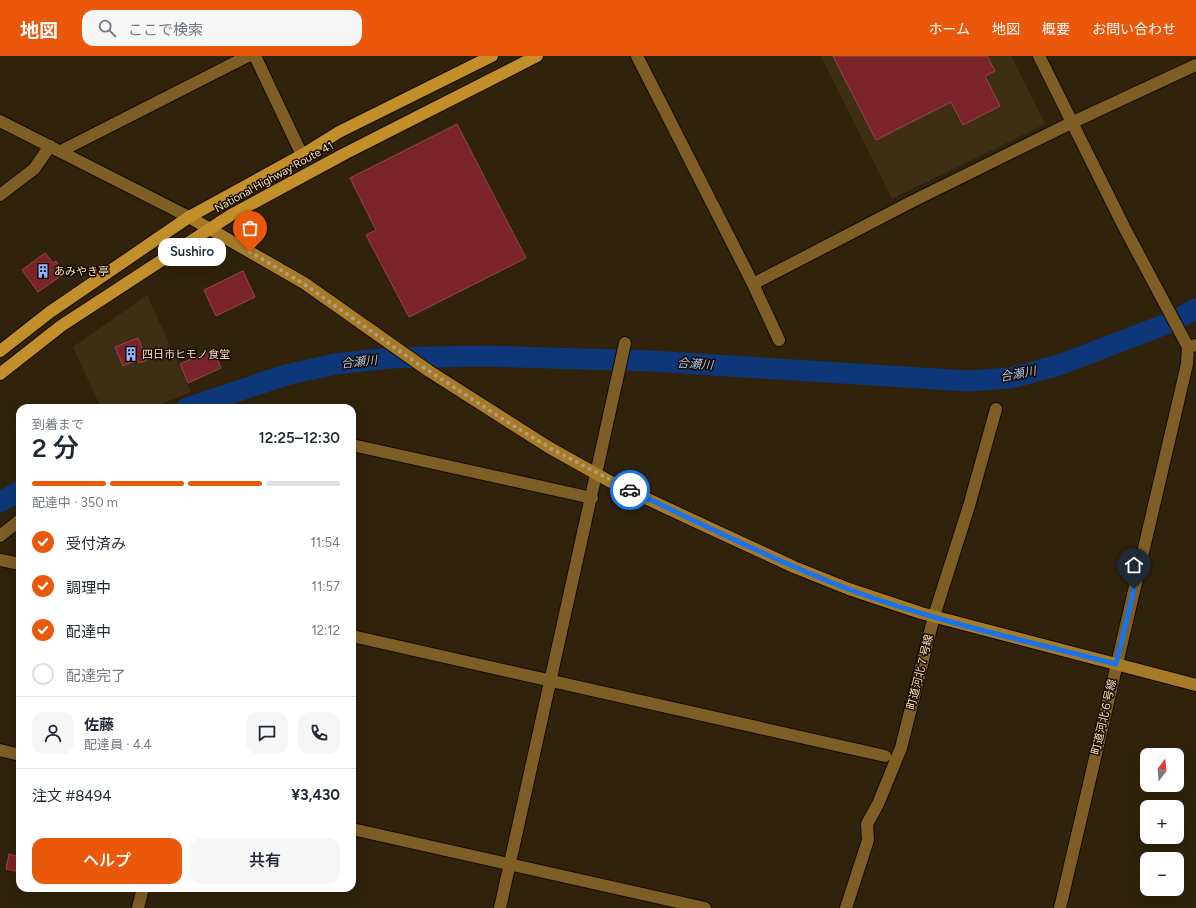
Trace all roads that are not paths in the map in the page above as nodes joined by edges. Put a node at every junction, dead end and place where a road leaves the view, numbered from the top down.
1 (248, 56) edge
2 (255, 56) edge
3 (492, 56) edge
4 (537, 56) edge
5 (637, 56) edge
6 (1039, 56) edge
7 (1196, 65) edge
8 (0, 121) edge
9 (1071, 123) junction
10 (50, 146) junction
11 (61, 151) junction
12 (302, 155) junction
13 (0, 195) edge
14 (189, 217) junction
15 (209, 228) junction
16 (753, 284) junction
17 (779, 340) dead end
18 (625, 342) dead end
19 (1192, 346) edge
20 (0, 351) edge
21 (3, 371) edge
22 (996, 408) dead end
23 (356, 446) edge
24 (597, 474) junction
25 (592, 498) junction
26 (16, 523) edge
27 (0, 536) edge
28 (0, 560) edge
29 (16, 563) edge
30 (934, 616) junction
31 (356, 637) edge
32 (1116, 664) junction
33 (551, 682) junction
34 (1196, 685) edge
35 (0, 750) edge
36 (16, 754) edge
37 (885, 756) dead end
38 (356, 830) edge
39 (510, 864) junction
40 (142, 892) edge
41 (138, 908) edge
42 (500, 908) edge
43 (705, 908) edge
44 (846, 908) edge
45 (1060, 908) edge

1 - 11 street
2 - 12 street
3 - 12 highway, National Highway Route 41
4 - 15 highway, National Highway Route 41
5 - 16 street
6 - 9 street
7 - 9 street
8 - 10 street
9 - 16 street
9 - 19 street
10 - 11 street
10 - 13 street
11 - 14 street
12 - 14 highway, National Highway Route 41
14 - 15 main road
14 - 20 highway, National Highway Route 41
15 - 21 highway, National Highway Route 41
15 - 24 main road
16 - 17 street
18 - 24 street
19 - 32 street, 町道河北６号線
22 - 30 street, 町道河北７号線
23 - 25 street
24 - 25 street
24 - 30 main road
25 - 33 street
26 - 27 street
28 - 29 street
30 - 32 main road
30 - 44 street, 町道河北７号線
31 - 33 street
32 - 34 main road
32 - 45 street, 町道河北６号線
33 - 37 street
33 - 39 street
35 - 36 street
38 - 39 street
39 - 42 street
39 - 43 street
40 - 41 street

